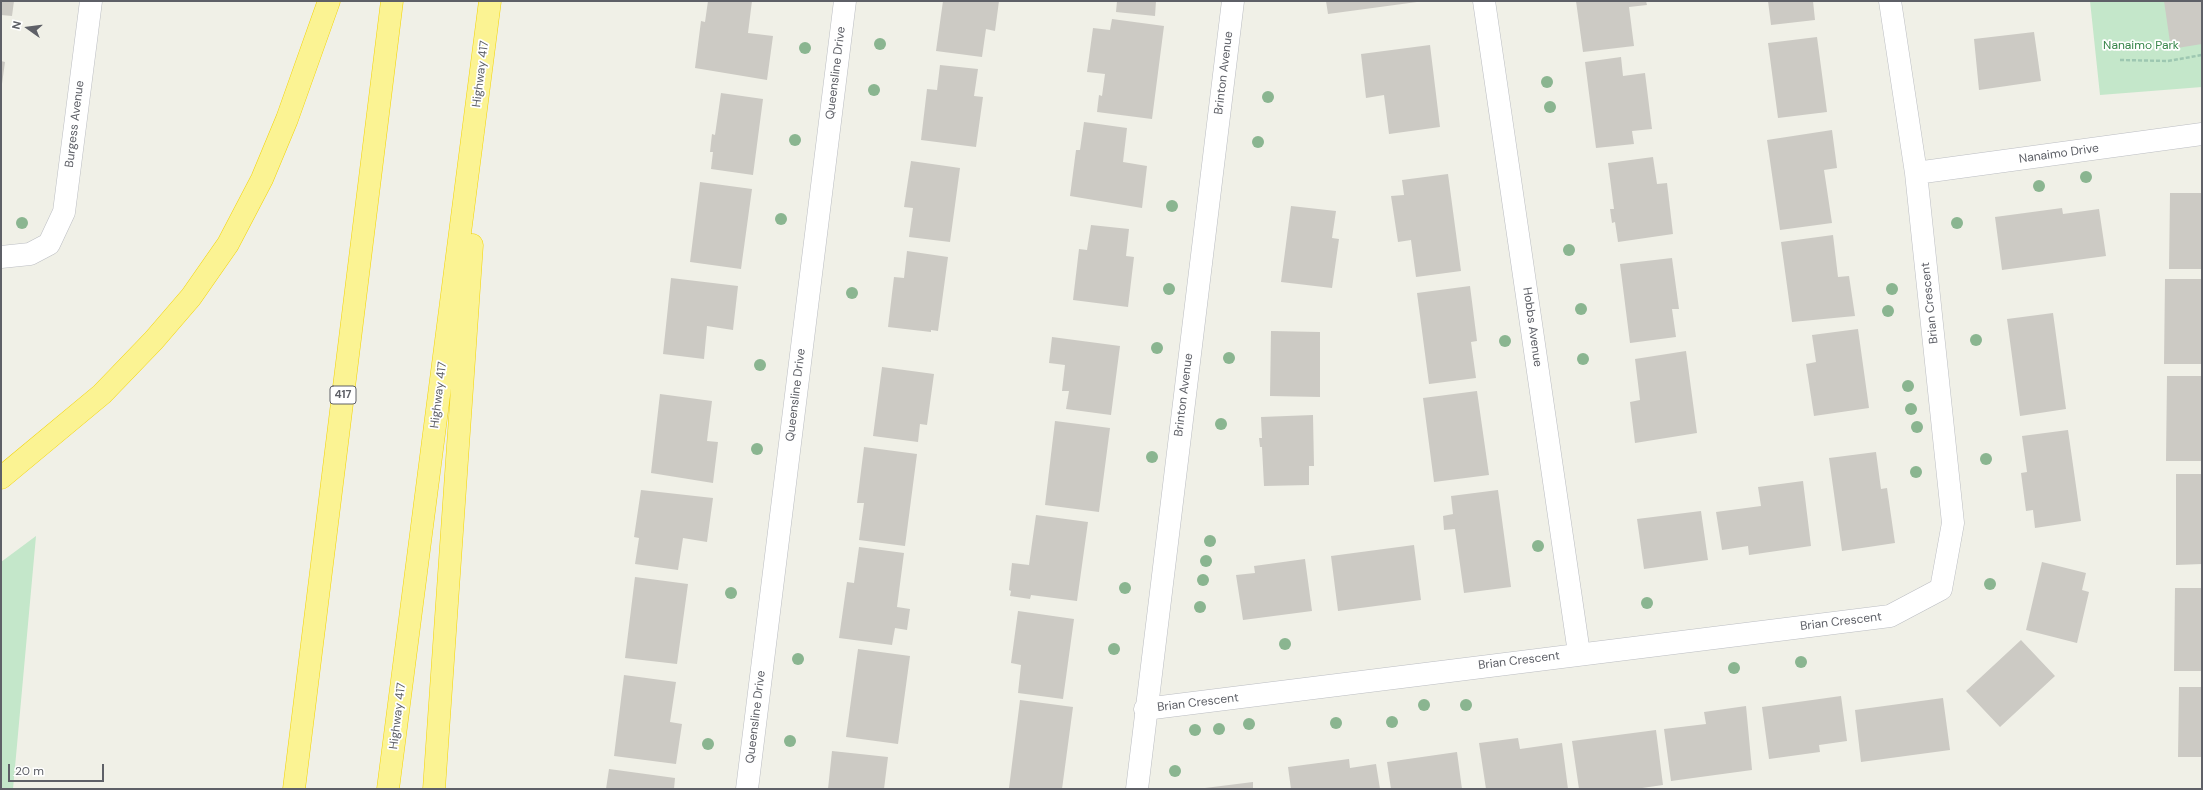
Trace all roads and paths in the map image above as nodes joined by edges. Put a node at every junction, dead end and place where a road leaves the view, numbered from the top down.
1 (92, 1) edge
2 (329, 1) edge
3 (392, 1) edge
4 (845, 1) edge
5 (1233, 1) edge
6 (1484, 1) edge
7 (1890, 1) edge
8 (489, 8) edge
9 (2202, 55) edge
10 (2120, 60) dead end
11 (2202, 134) edge
12 (1916, 173) junction
13 (1, 258) edge
14 (1, 478) edge
15 (1579, 653) junction
16 (1145, 709) junction
17 (294, 789) edge
18 (388, 789) edge
19 (434, 789) edge
20 (747, 789) edge
21 (1137, 789) edge

1 - 13 street, Burgess Avenue
2 - 14 highway
3 - 17 highway, 417
4 - 20 street, Queensline Drive
5 - 16 street, Brinton Avenue
6 - 15 street, Hobbs Avenue
7 - 12 street, Brian Crescent
8 - 18 highway, Highway 417
8 - 19 highway
9 - 10 path
11 - 12 street, Nanaimo Drive
12 - 15 street, Brian Crescent
15 - 16 street, Brian Crescent
16 - 21 street, Brinton Avenue

